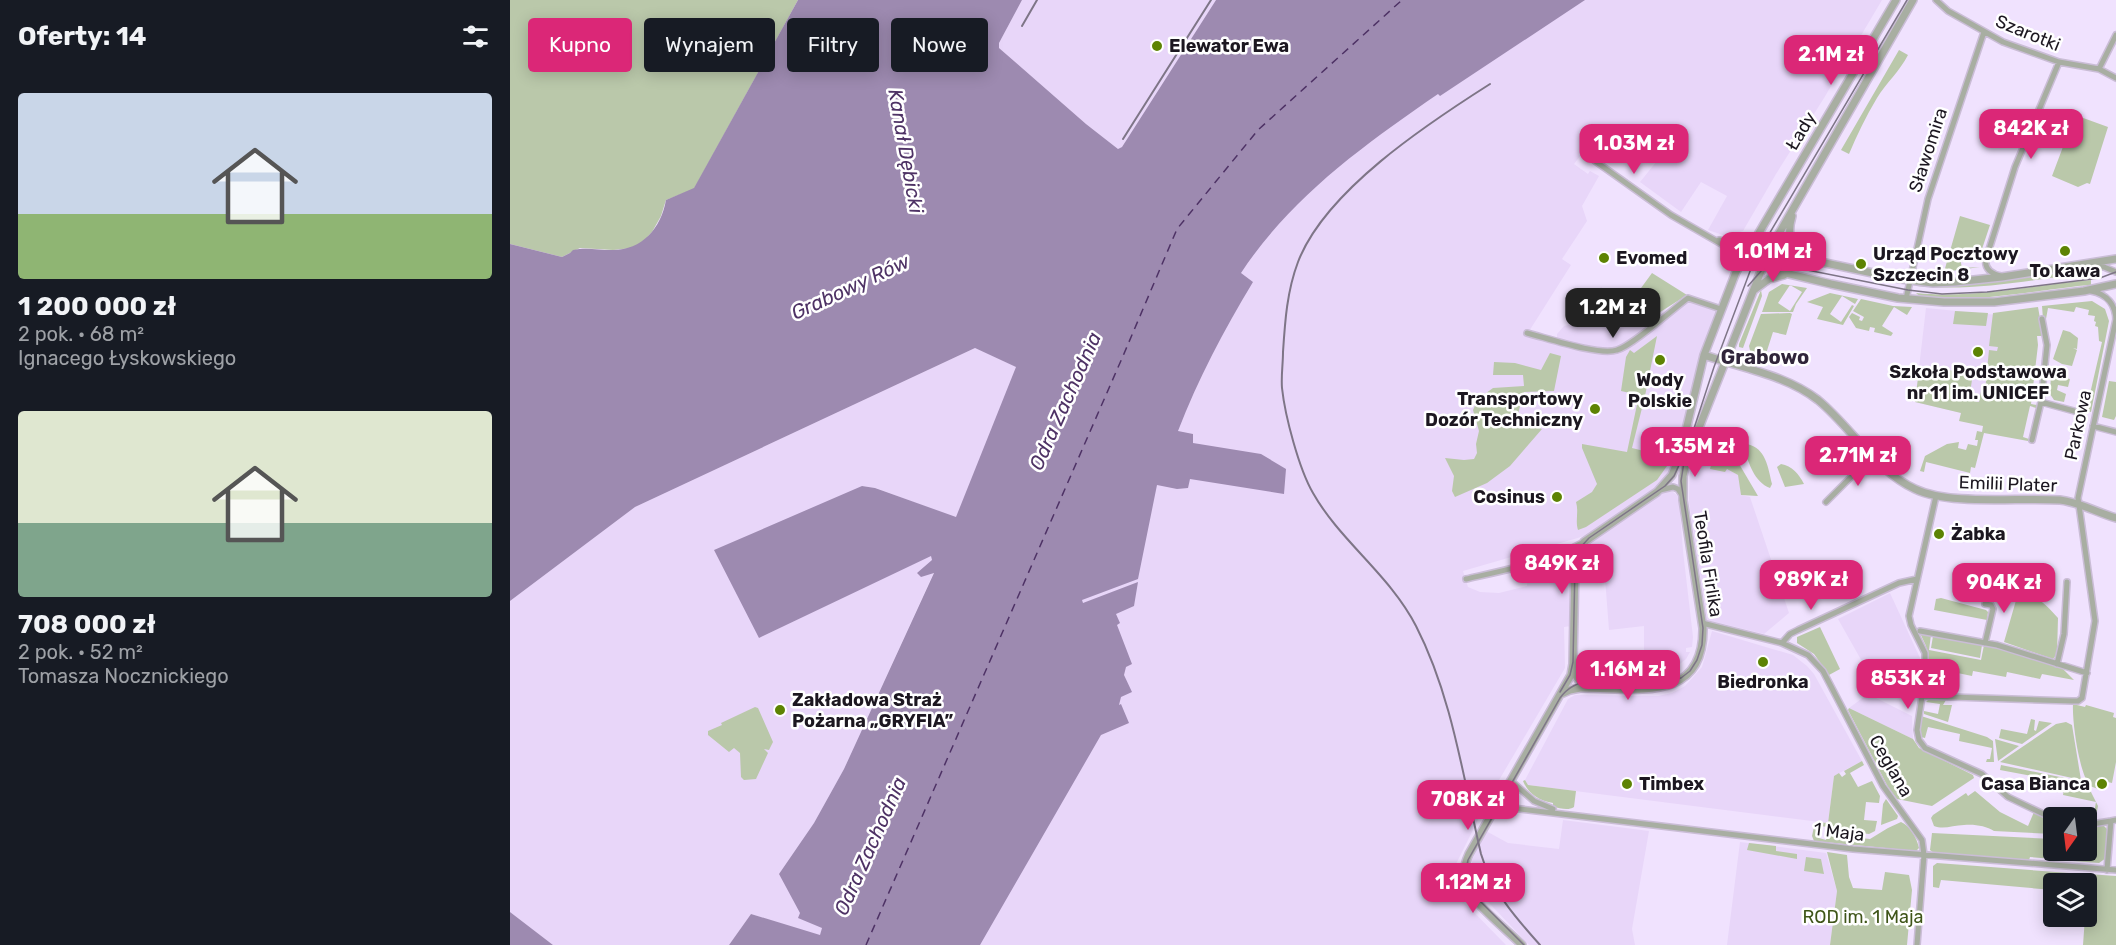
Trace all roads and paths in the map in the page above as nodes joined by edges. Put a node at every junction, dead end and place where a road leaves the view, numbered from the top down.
1 (1896, 0) edge
2 (1913, 0) edge
3 (1936, 0) edge
4 (1984, 32) junction
5 (2116, 35) edge
6 (2059, 62) junction
7 (2099, 69) junction
8 (2116, 78) edge
9 (1595, 161) dead end
10 (1795, 207) junction
11 (1707, 235) junction
12 (1750, 247) junction
13 (1769, 251) junction
14 (1744, 257) junction
15 (2116, 259) edge
16 (1818, 261) junction
17 (1762, 265) junction
18 (2075, 266) junction
19 (2116, 272) edge
20 (1793, 275) junction
21 (2002, 277) junction
22 (1910, 280) junction
23 (2116, 284) edge
24 (2084, 291) junction
25 (1750, 297) junction
26 (1906, 299) junction
27 (1721, 309) junction
28 (2042, 319) dead end
29 (2116, 320) edge
30 (1527, 333) dead end
31 (1704, 355) junction
32 (1725, 362) junction
33 (2041, 402) junction
34 (2074, 411) dead end
35 (2093, 426) junction
36 (2116, 432) edge
37 (2032, 440) dead end
38 (1873, 455) junction
39 (1657, 492) junction
40 (1935, 496) junction
41 (1683, 500) junction
42 (1826, 502) dead end
43 (2079, 505) junction
44 (2116, 518) edge
45 (1585, 541) junction
46 (1546, 558) junction
47 (1574, 572) junction
48 (1466, 579) dead end
49 (1917, 579) junction
50 (2067, 582) dead end
51 (1985, 604) dead end
52 (1702, 623) junction
53 (1920, 631) dead end
54 (1782, 643) junction
55 (1985, 643) junction
56 (1573, 664) junction
57 (2057, 664) junction
58 (2087, 673) junction
59 (1590, 688) junction
60 (1560, 696) junction
61 (1922, 696) junction
62 (1511, 782) junction
63 (1498, 805) junction
64 (1569, 814) junction
65 (2043, 814) edge
66 (2114, 820) edge
67 (2097, 823) edge
68 (1924, 855) junction
69 (2107, 870) junction
70 (2116, 870) edge
71 (1522, 945) edge
72 (1917, 945) edge

1 - 12 street, Łady
2 - 10 street, Łady
3 - 4 street, Szarotki
4 - 6 street, Szarotki
4 - 22 street, Sławomira
5 - 7 street
6 - 7 street, Szarotki
6 - 21 street
7 - 8 street, Szarotki
9 - 11 street
10 - 13 street, Łady
10 - 16 street, Łady
11 - 12 street
11 - 14 street
12 - 13 street
12 - 14 street
13 - 16 street
13 - 17 street, Teofila Firlika
14 - 17 street
14 - 27 street
15 - 18 street
16 - 22 street
17 - 20 street
17 - 25 street, Teofila Firlika
18 - 19 street
18 - 21 street
20 - 25 street, Teofila Firlika
20 - 26 street
21 - 22 street
22 - 26 street, Sławomira
23 - 24 street
24 - 26 street
24 - 29 street
25 - 32 street, Teofila Firlika
27 - 30 street
27 - 31 street
28 - 33 street
29 - 35 street, Parkowa
31 - 32 street
31 - 39 street
32 - 38 street, Emilii Plater
32 - 41 street, Teofila Firlika
33 - 34 street
33 - 37 street
35 - 36 street
35 - 43 street, Parkowa
38 - 40 street, Emilii Plater
38 - 42 street
39 - 41 street
39 - 45 street
40 - 43 street, Emilii Plater
40 - 49 street
41 - 52 street, Teofila Firlika
43 - 44 street, Emilii Plater
43 - 58 street, Parkowa
45 - 46 street
45 - 47 street
46 - 47 street
46 - 48 street
47 - 56 street
49 - 54 street
49 - 61 street
50 - 57 street
51 - 55 street
52 - 54 street, Ceglana
52 - 59 street, Teofila Firlika
53 - 55 street
54 - 68 street, Ceglana
55 - 57 street
56 - 59 street
56 - 60 street
57 - 58 street
58 - 61 street, Parkowa
59 - 60 street, Teofila Firlika
60 - 62 street
61 - 65 street
62 - 63 street
62 - 64 street, 1 Maja
63 - 64 street, 1 Maja
63 - 71 street
64 - 68 street, 1 Maja
66 - 67 street
66 - 69 street
68 - 69 street, 1 Maja
68 - 72 street
69 - 70 street, 1 Maja

